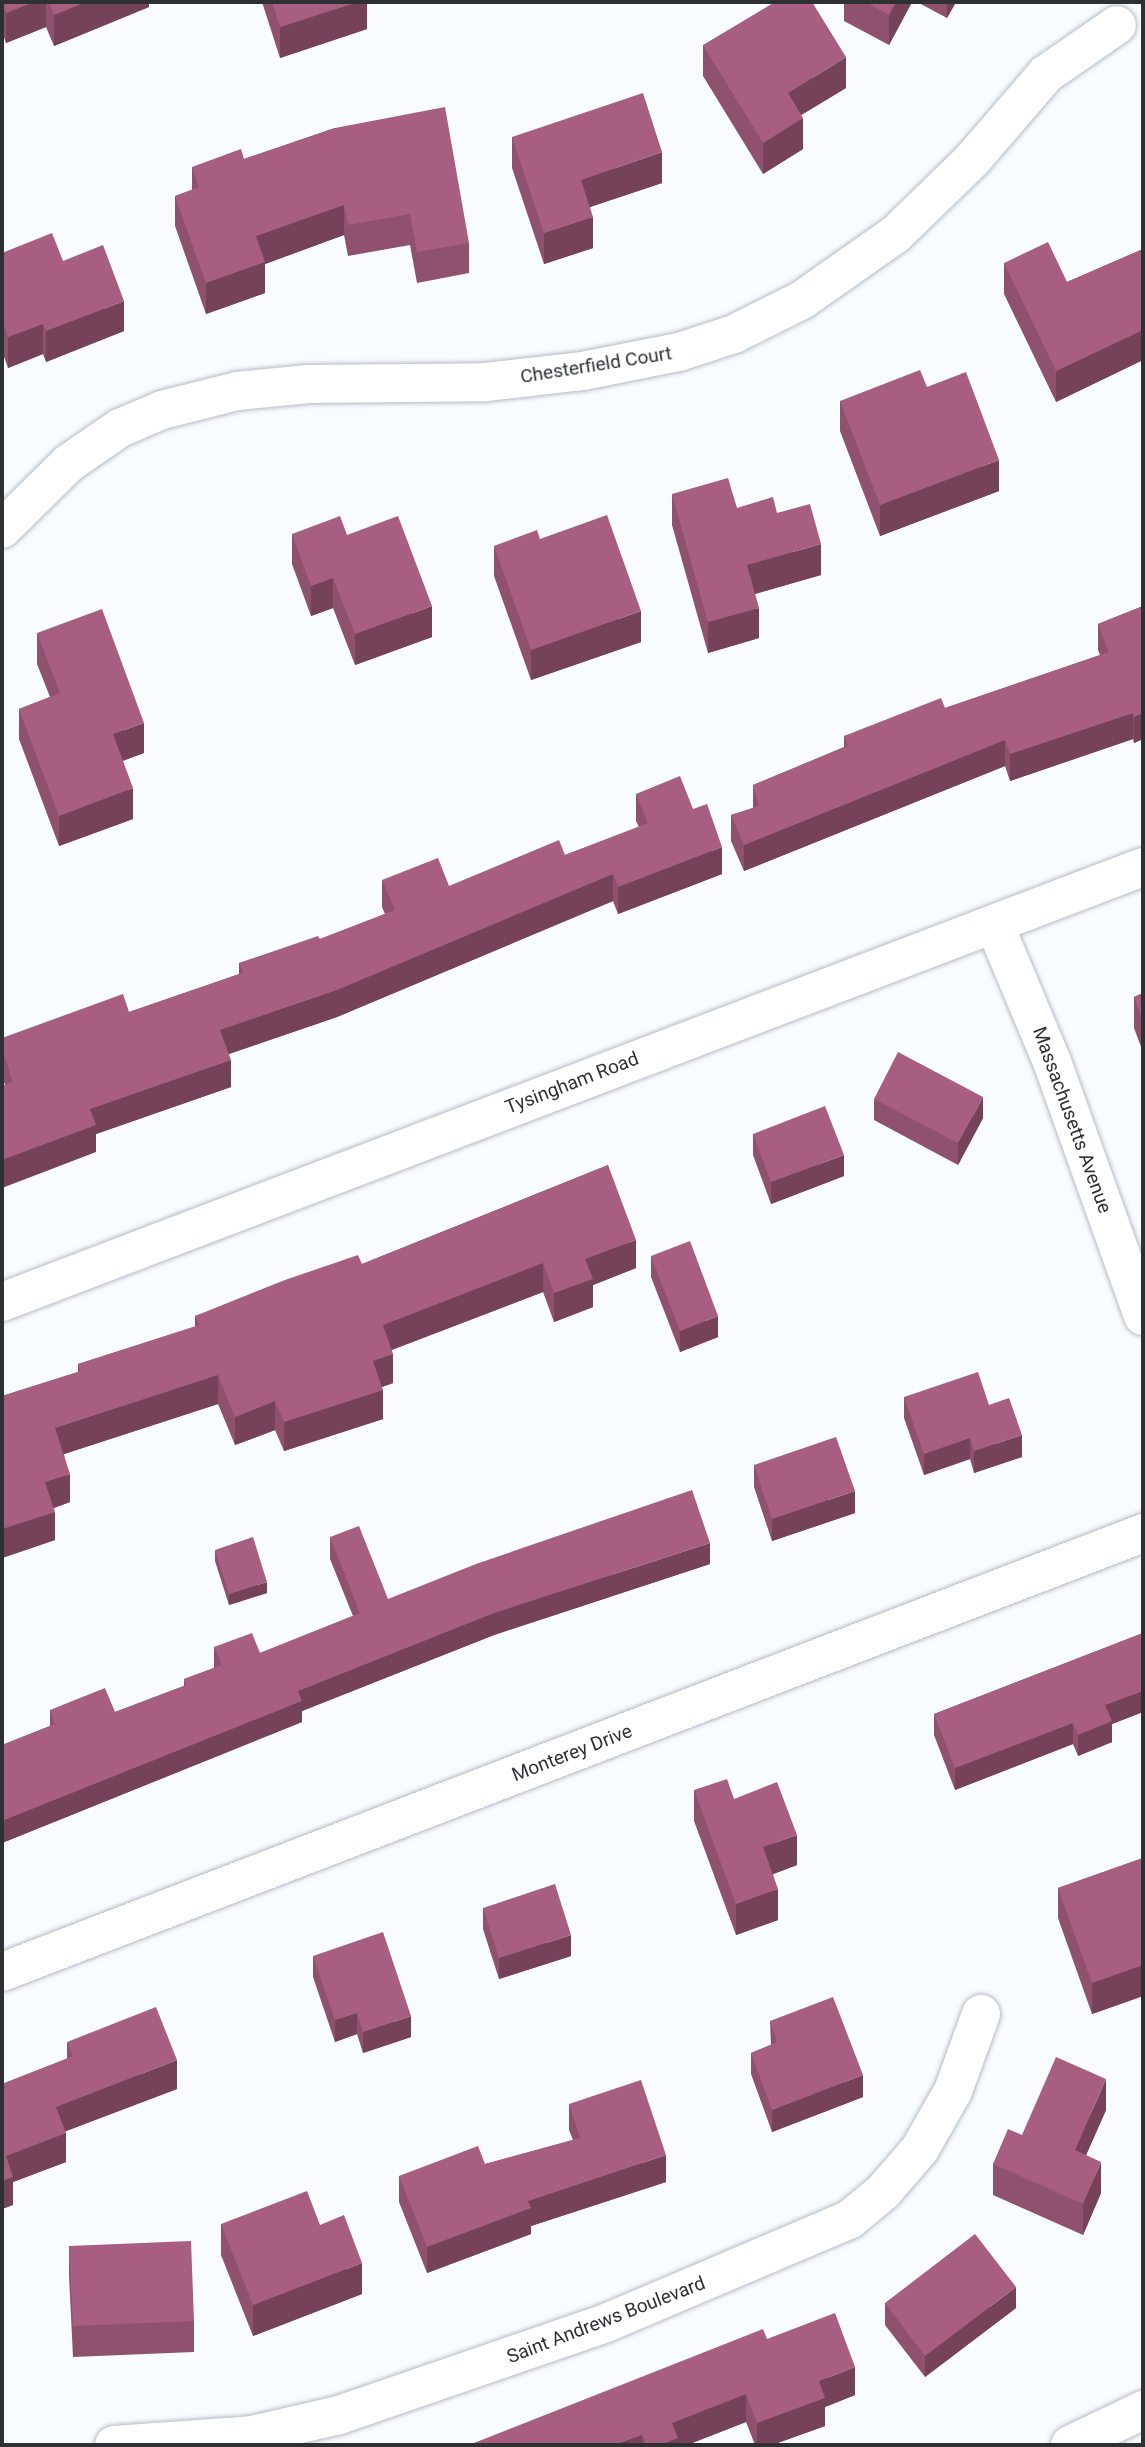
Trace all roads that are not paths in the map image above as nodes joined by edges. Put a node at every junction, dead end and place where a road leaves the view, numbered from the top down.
1 (1117, 25) dead end
2 (2, 529) edge
3 (1143, 867) edge
4 (995, 926) junction
5 (2, 1302) edge
6 (1143, 1316) edge
7 (1143, 1533) edge
8 (2, 1972) edge
9 (981, 2014) dead end
10 (1143, 2410) edge
11 (114, 2445) edge
12 (1070, 2445) edge

1 - 2 street, Chesterfield Court
3 - 4 street, Tysingham Road
4 - 5 street, Tysingham Road
4 - 6 street, Massachusetts Avenue
7 - 8 street, Monterey Drive
9 - 11 street, Saint Andrews Boulevard
10 - 12 street

